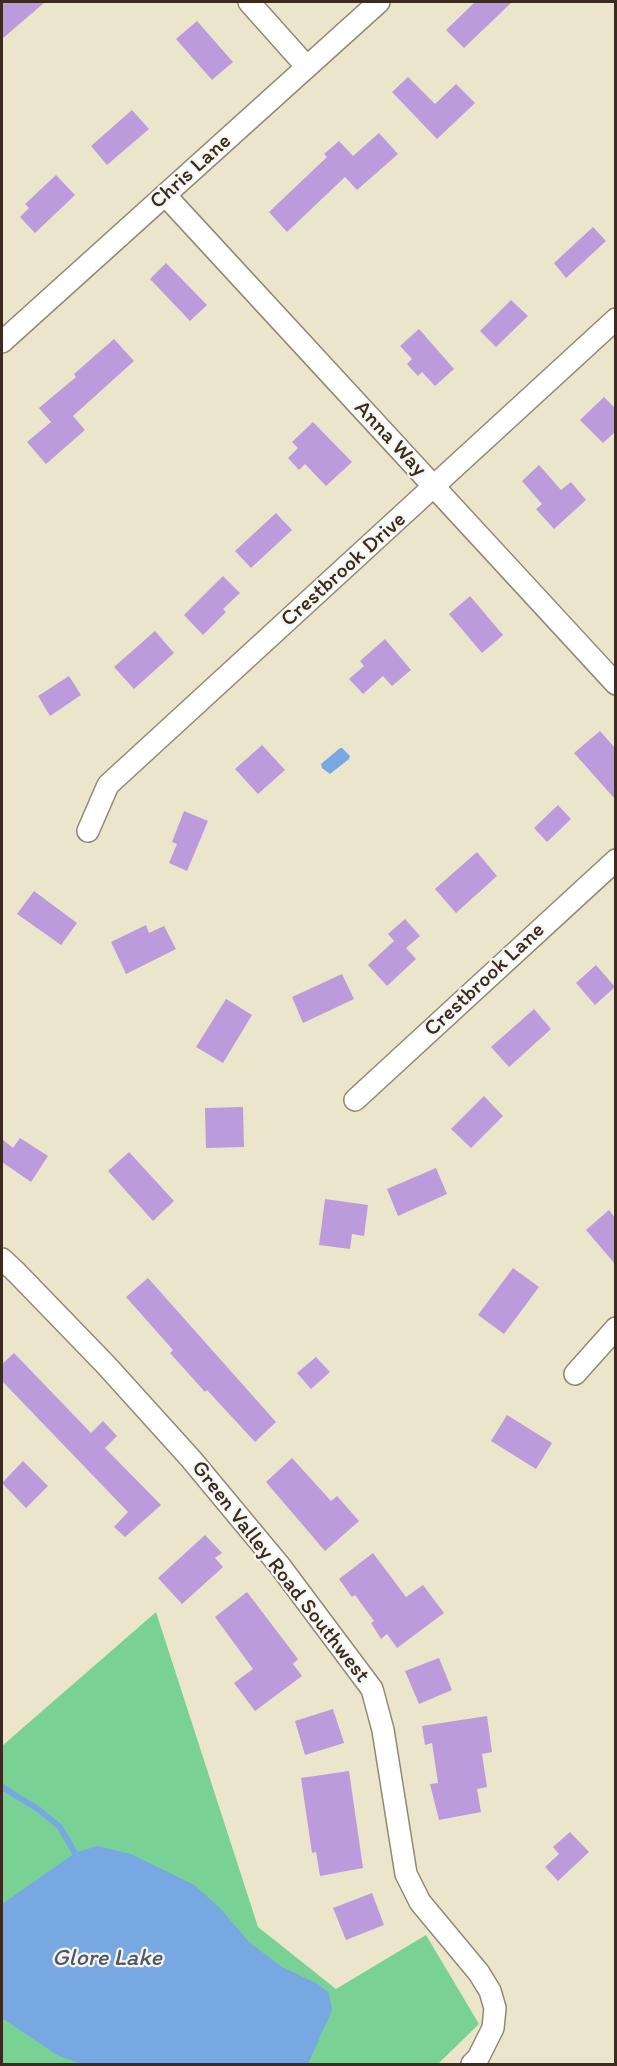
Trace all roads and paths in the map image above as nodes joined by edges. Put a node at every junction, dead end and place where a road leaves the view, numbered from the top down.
1 (249, 2) edge
2 (379, 2) edge
3 (308, 68) junction
4 (165, 195) junction
5 (615, 319) edge
6 (2, 342) edge
7 (434, 487) junction
8 (615, 684) edge
9 (88, 831) dead end
10 (615, 860) edge
11 (355, 1100) dead end
12 (2, 1260) edge
13 (615, 1328) edge
14 (575, 1374) dead end
15 (472, 2064) edge

1 - 3 street
2 - 3 street, Chris Lane
3 - 4 street, Chris Lane
4 - 6 street, Chris Lane
4 - 7 street, Anna Way
5 - 7 street, Crestbrook Drive
7 - 8 street, Anna Way
7 - 9 street, Crestbrook Drive
10 - 11 street, Crestbrook Lane
12 - 15 street, Green Valley Road Southwest
13 - 14 street

